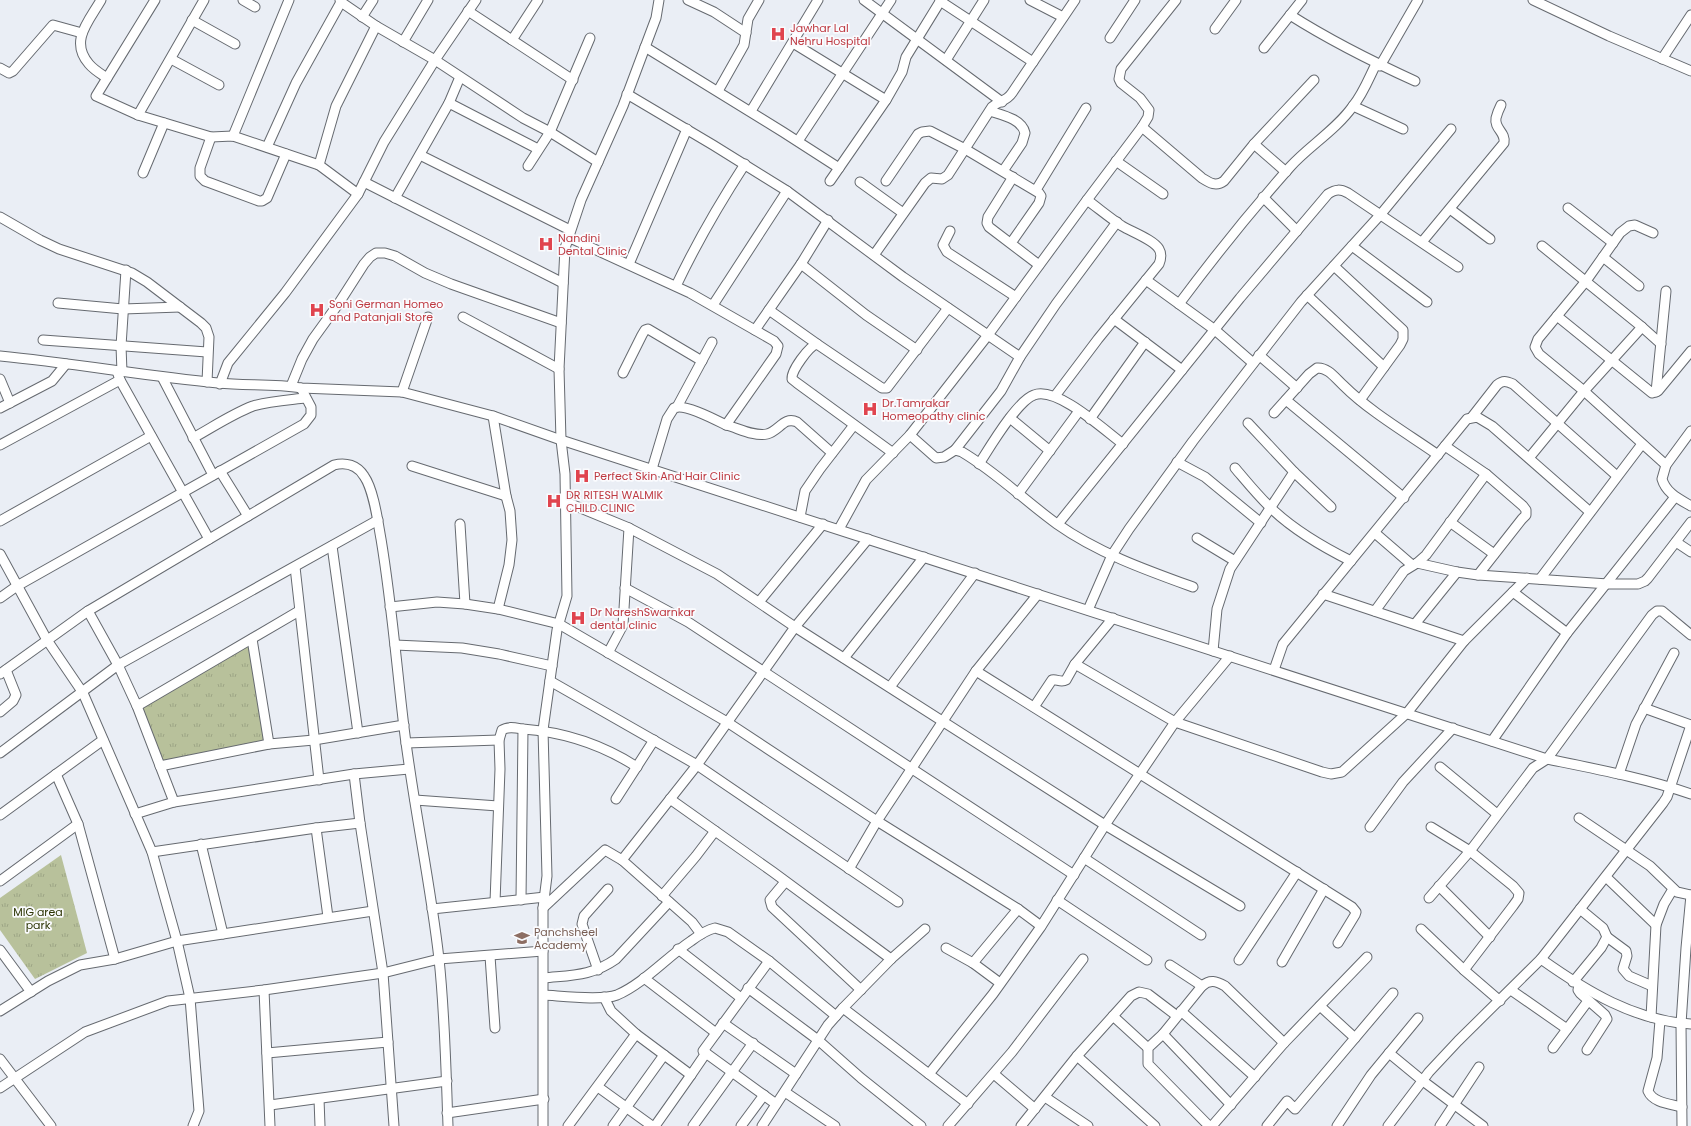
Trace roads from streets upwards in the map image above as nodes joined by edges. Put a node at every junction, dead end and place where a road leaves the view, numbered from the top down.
1 (101, 0) edge
2 (155, 0) edge
3 (204, 0) edge
4 (243, 0) edge
5 (289, 0) edge
6 (373, 0) edge
7 (428, 0) edge
8 (476, 0) edge
9 (538, 0) edge
10 (659, 0) edge
11 (688, 0) edge
12 (759, 0) edge
13 (818, 0) edge
14 (864, 0) edge
15 (891, 0) edge
16 (984, 0) edge
17 (1030, 0) edge
18 (1075, 0) edge
19 (1136, 0) edge
20 (1176, 0) edge
21 (1236, 0) edge
22 (1302, 0) edge
23 (1418, 0) edge
24 (1532, 0) edge
25 (341, 1) edge
26 (941, 1) edge
27 (255, 7) dead end
28 (468, 11) junction
29 (882, 13) junction
30 (1290, 14) junction
31 (1691, 15) edge
32 (362, 17) junction
33 (1063, 17) junction
34 (192, 20) junction
35 (971, 21) junction
36 (376, 26) junction
37 (1215, 29) dead end
38 (82, 33) junction
39 (746, 33) junction
40 (590, 38) dead end
41 (917, 38) junction
42 (1110, 38) dead end
43 (512, 40) junction
44 (403, 42) junction
45 (792, 43) junction
46 (235, 44) dead end
47 (645, 47) junction
48 (1264, 48) dead end
49 (171, 58) junction
50 (1662, 59) junction
51 (435, 60) junction
52 (946, 60) junction
53 (1033, 62) junction
54 (1378, 65) junction
55 (0, 68) edge
56 (1691, 72) edge
57 (842, 74) junction
58 (460, 77) junction
59 (107, 78) junction
60 (573, 80) junction
61 (1314, 80) dead end
62 (1415, 81) dead end
63 (219, 86) dead end
64 (718, 91) junction
65 (627, 94) junction
66 (886, 100) junction
67 (1002, 102) junction
68 (449, 103) junction
69 (1501, 105) dead end
70 (1354, 106) junction
71 (1086, 108) dead end
72 (990, 111) junction
73 (751, 112) junction
74 (138, 115) junction
75 (164, 123) junction
76 (1142, 127) junction
77 (687, 129) junction
78 (1403, 129) dead end
79 (1451, 129) dead end
80 (550, 132) junction
81 (233, 136) junction
82 (211, 137) junction
83 (798, 141) junction
84 (1254, 144) junction
85 (267, 147) junction
86 (538, 149) junction
87 (965, 149) junction
88 (286, 154) junction
89 (420, 155) junction
90 (598, 162) junction
91 (1116, 162) junction
92 (745, 164) junction
93 (319, 165) junction
94 (528, 166) dead end
95 (839, 168) junction
96 (1003, 171) junction
97 (1286, 172) junction
98 (143, 173) dead end
99 (1013, 177) junction
100 (830, 181) dead end
101 (886, 181) dead end
102 (364, 182) junction
103 (860, 182) dead end
104 (1036, 190) junction
105 (787, 191) junction
106 (358, 194) junction
107 (1163, 194) dead end
108 (1264, 197) junction
109 (395, 198) junction
110 (1087, 200) junction
111 (1568, 208) dead end
112 (1450, 209) junction
113 (903, 213) junction
114 (1381, 214) junction
115 (0, 217) edge
116 (828, 220) junction
117 (1117, 222) junction
118 (1298, 230) junction
119 (950, 231) dead end
120 (1653, 233) dead end
121 (569, 234) junction
122 (1490, 239) dead end
123 (1422, 242) junction
124 (1011, 243) junction
125 (1613, 243) junction
126 (1352, 246) junction
127 (1542, 246) dead end
128 (874, 255) junction
129 (1603, 257) junction
130 (629, 264) junction
131 (801, 264) junction
132 (1039, 265) junction
133 (1334, 266) junction
134 (1458, 267) dead end
135 (126, 270) junction
136 (1146, 280) junction
137 (1586, 281) junction
138 (563, 283) junction
139 (676, 286) junction
140 (1639, 286) dead end
141 (1666, 291) dead end
142 (1307, 295) junction
143 (1016, 297) junction
144 (1427, 302) dead end
145 (58, 303) dead end
146 (1179, 304) junction
147 (713, 306) junction
148 (180, 307) junction
149 (948, 308) junction
150 (123, 309) junction
151 (769, 310) junction
152 (1557, 316) junction
153 (428, 317) dead end
154 (464, 317) dead end
155 (1114, 319) junction
156 (561, 323) junction
157 (1642, 327) junction
158 (755, 330) junction
159 (1215, 330) junction
160 (988, 335) junction
161 (43, 340) dead end
162 (712, 342) dead end
163 (1145, 342) junction
164 (817, 344) junction
165 (1661, 344) junction
166 (121, 346) junction
167 (917, 350) junction
168 (1691, 351) edge
169 (207, 352) junction
170 (1259, 355) junction
171 (0, 356) edge
172 (1020, 357) junction
173 (1612, 360) junction
174 (702, 361) junction
175 (1253, 363) junction
176 (66, 364) junction
177 (1384, 367) junction
178 (559, 369) junction
179 (1182, 370) junction
180 (623, 373) dead end
181 (120, 375) junction
182 (162, 377) junction
183 (0, 379) edge
184 (208, 382) junction
185 (220, 384) junction
186 (291, 386) junction
187 (301, 388) junction
188 (1297, 388) junction
189 (1584, 390) junction
190 (402, 392) junction
191 (1656, 392) junction
192 (1055, 396) junction
193 (305, 398) junction
194 (1286, 400) junction
195 (1360, 400) junction
196 (10, 403) junction
197 (677, 407) junction
198 (0, 408) edge
199 (1079, 411) junction
200 (1274, 413) dead end
201 (494, 416) junction
202 (1472, 417) junction
203 (1010, 418) junction
204 (1090, 419) junction
205 (1248, 423) dead end
206 (1557, 424) junction
207 (726, 425) junction
208 (854, 425) junction
209 (1691, 431) edge
210 (151, 436) junction
211 (910, 436) junction
212 (193, 438) junction
213 (561, 440) junction
214 (1123, 444) junction
215 (1642, 444) junction
216 (0, 446) edge
217 (1445, 446) junction
218 (955, 450) junction
219 (1050, 451) junction
220 (832, 453) junction
221 (893, 453) junction
222 (1438, 455) junction
223 (1529, 458) junction
224 (1177, 462) junction
225 (979, 464) junction
226 (1666, 465) junction
227 (412, 466) dead end
228 (1235, 468) dead end
229 (652, 469) junction
230 (1294, 472) junction
231 (217, 473) junction
232 (1486, 474) junction
233 (1617, 476) junction
234 (182, 492) junction
235 (1018, 494) junction
236 (506, 496) junction
237 (1675, 497) junction
238 (1404, 498) junction
239 (566, 502) junction
240 (1691, 506) edge
241 (1331, 507) dead end
242 (1271, 509) junction
243 (1590, 512) junction
244 (248, 516) junction
245 (800, 517) junction
246 (378, 520) junction
247 (0, 521) edge
248 (1450, 522) junction
249 (1691, 522) edge
250 (460, 524) dead end
251 (823, 524) junction
252 (1058, 524) junction
253 (1261, 524) junction
254 (629, 528) junction
255 (839, 530) junction
256 (1375, 533) junction
257 (1197, 538) dead end
258 (868, 539) junction
259 (209, 540) junction
260 (1676, 542) junction
261 (332, 546) junction
262 (1691, 552) edge
263 (0, 554) edge
264 (1494, 554) junction
265 (1112, 555) junction
266 (924, 557) junction
267 (1235, 561) junction
268 (1351, 561) junction
269 (1414, 564) junction
270 (295, 567) junction
271 (1457, 572) junction
272 (975, 573) junction
273 (1478, 575) junction
274 (1527, 578) junction
275 (1540, 579) junction
276 (1608, 584) junction
277 (17, 586) junction
278 (1193, 587) dead end
279 (625, 588) junction
280 (1513, 592) junction
281 (1038, 594) junction
282 (1323, 594) junction
283 (0, 598) edge
284 (758, 602) junction
285 (465, 604) junction
286 (390, 606) junction
287 (498, 609) junction
288 (1088, 610) junction
289 (88, 611) junction
290 (299, 611) junction
291 (1375, 611) junction
292 (1114, 618) junction
293 (559, 624) junction
294 (1415, 624) junction
295 (795, 626) junction
296 (1567, 633) junction
297 (1691, 635) edge
298 (252, 639) junction
299 (47, 640) junction
300 (1464, 640) junction
301 (395, 645) junction
302 (1213, 651) junction
303 (608, 653) junction
304 (1674, 653) dead end
305 (1230, 656) junction
306 (844, 658) junction
307 (1075, 664) junction
308 (118, 665) junction
309 (552, 666) junction
310 (1274, 670) junction
311 (763, 671) junction
312 (976, 671) junction
313 (3, 672) edge
314 (550, 681) junction
315 (890, 687) junction
316 (83, 693) junction
317 (137, 706) junction
318 (1034, 707) junction
319 (1644, 708) junction
320 (0, 712) edge
321 (1407, 713) junction
322 (727, 722) junction
323 (943, 722) junction
324 (1175, 722) junction
325 (404, 725) junction
326 (1691, 725) edge
327 (1453, 728) junction
328 (523, 729) junction
329 (543, 730) junction
330 (358, 733) junction
331 (103, 740) junction
332 (314, 740) junction
333 (499, 740) junction
334 (654, 740) junction
335 (1492, 741) junction
336 (406, 743) junction
337 (269, 744) junction
338 (0, 753) edge
339 (1547, 759) junction
340 (697, 765) junction
341 (160, 766) junction
342 (637, 767) junction
343 (1440, 767) dead end
344 (409, 769) junction
345 (912, 769) junction
346 (1140, 773) junction
347 (56, 774) junction
348 (354, 774) junction
349 (1619, 774) junction
350 (319, 780) junction
351 (1670, 787) junction
352 (1691, 794) edge
353 (616, 799) dead end
354 (670, 799) junction
355 (415, 800) junction
356 (174, 802) junction
357 (498, 806) junction
358 (135, 814) junction
359 (1497, 814) junction
360 (0, 815) edge
361 (1579, 818) dead end
362 (877, 822) junction
363 (78, 824) junction
364 (360, 824) junction
365 (1105, 825) junction
366 (1370, 827) dead end
367 (1431, 827) dead end
368 (316, 828) junction
369 (715, 831) junction
370 (201, 844) junction
371 (1628, 850) junction
372 (1470, 851) junction
373 (152, 852) junction
374 (1084, 858) junction
375 (622, 860) junction
376 (849, 869) junction
377 (1296, 872) junction
378 (1074, 875) junction
379 (1606, 877) junction
380 (0, 881) edge
381 (784, 881) junction
382 (1439, 886) junction
383 (608, 889) dead end
384 (1324, 889) junction
385 (1673, 889) junction
386 (1691, 895) edge
387 (662, 896) junction
388 (545, 898) junction
389 (1429, 898) dead end
390 (521, 900) junction
391 (1057, 900) junction
392 (495, 902) junction
393 (669, 902) junction
394 (898, 902) dead end
395 (1240, 906) dead end
396 (543, 908) junction
397 (432, 909) junction
398 (1580, 909) junction
399 (373, 911) junction
400 (1017, 911) junction
401 (328, 917) junction
402 (1656, 925) junction
403 (924, 929) dead end
404 (1039, 929) junction
405 (1421, 929) dead end
406 (223, 934) junction
407 (701, 934) junction
408 (1201, 935) dead end
409 (1490, 936) junction
410 (1607, 937) junction
411 (177, 941) junction
412 (1338, 943) dead end
413 (946, 948) dead end
414 (0, 950) edge
415 (678, 950) junction
416 (543, 951) junction
417 (490, 956) junction
418 (1367, 957) dead end
419 (115, 959) junction
420 (891, 959) junction
421 (1083, 959) dead end
422 (1541, 959) junction
423 (439, 960) junction
424 (1147, 960) dead end
425 (1239, 960) dead end
426 (769, 961) junction
427 (1282, 962) dead end
428 (972, 963) junction
429 (1170, 965) dead end
430 (598, 970) junction
431 (1464, 970) junction
432 (383, 973) junction
433 (544, 978) junction
434 (644, 978) junction
435 (1000, 983) junction
436 (1576, 984) junction
437 (1202, 986) junction
438 (1652, 986) junction
439 (748, 988) junction
440 (264, 990) junction
441 (861, 990) junction
442 (1511, 990) junction
443 (31, 992) junction
444 (1393, 993) dead end
445 (544, 995) junction
446 (604, 997) junction
447 (190, 998) junction
448 (741, 998) junction
449 (1500, 1000) junction
450 (1588, 1001) junction
451 (1320, 1006) junction
452 (843, 1008) junction
453 (0, 1011) edge
454 (1179, 1013) junction
455 (836, 1016) junction
456 (1113, 1016) junction
457 (1651, 1017) junction
458 (1418, 1018) dead end
459 (1660, 1020) junction
460 (723, 1023) junction
461 (1686, 1024) edge
462 (496, 1028) dead end
463 (1567, 1029) junction
464 (716, 1033) junction
465 (636, 1034) junction
466 (1164, 1034) junction
467 (1355, 1038) junction
468 (818, 1040) junction
469 (388, 1042) junction
470 (753, 1043) junction
471 (1284, 1043) junction
472 (1148, 1048) junction
473 (1553, 1048) dead end
474 (1587, 1050) dead end
475 (267, 1053) junction
476 (706, 1053) junction
477 (1389, 1053) junction
478 (664, 1055) junction
479 (1077, 1056) junction
480 (0, 1059) edge
481 (1479, 1067) dead end
482 (732, 1072) junction
483 (796, 1074) junction
484 (929, 1074) junction
485 (994, 1074) junction
486 (691, 1075) junction
487 (1255, 1077) junction
488 (14, 1078) junction
489 (447, 1081) junction
490 (1423, 1081) junction
491 (598, 1087) junction
492 (0, 1088) edge
493 (391, 1088) junction
494 (785, 1092) junction
495 (764, 1095) junction
496 (1045, 1097) junction
497 (320, 1099) junction
498 (544, 1099) junction
499 (776, 1104) junction
500 (968, 1104) junction
501 (270, 1105) junction
502 (1231, 1105) junction
503 (1454, 1105) junction
504 (1682, 1107) junction
505 (626, 1108) junction
506 (1035, 1109) junction
507 (447, 1113) junction
508 (51, 1126) edge
509 (193, 1126) edge
510 (270, 1126) edge
511 (320, 1126) edge
512 (394, 1126) edge
513 (448, 1126) edge
514 (544, 1126) edge
515 (568, 1126) edge
516 (613, 1126) edge
517 (654, 1126) edge
518 (693, 1126) edge
519 (741, 1126) edge
520 (762, 1126) edge
521 (835, 1126) edge
522 (921, 1126) edge
523 (948, 1126) edge
524 (1021, 1126) edge
525 (1088, 1126) edge
526 (1155, 1126) edge
527 (1209, 1126) edge
528 (1212, 1126) edge
529 (1267, 1126) edge
530 (1337, 1126) edge
531 (1388, 1126) edge
532 (1440, 1126) edge
533 (1484, 1126) edge
534 (1682, 1126) edge

1 - 38 street
2 - 59 street
3 - 34 street
4 - 27 street
5 - 81 street
6 - 32 street
7 - 44 street
8 - 28 street
9 - 43 street
10 - 47 street
11 - 39 street
12 - 39 street
13 - 45 street
14 - 29 street
15 - 29 street
16 - 35 street
17 - 33 street
18 - 33 street
19 - 42 street
20 - 76 street
21 - 37 street
22 - 30 street
23 - 54 street
24 - 50 street
25 - 32 street
25 - 85 street
26 - 35 street
26 - 41 street
28 - 43 street
28 - 51 street
29 - 41 street
29 - 57 street
30 - 48 street
30 - 54 street
31 - 50 street
32 - 36 street
33 - 53 street
34 - 46 street
34 - 49 street
35 - 52 street
35 - 53 street
36 - 44 street
36 - 93 street
38 - 55 street
38 - 59 street
39 - 64 street
40 - 60 street
41 - 52 street
41 - 66 street
43 - 60 street
44 - 51 street
45 - 57 street
45 - 73 street
47 - 64 street
47 - 65 street
49 - 63 street
49 - 74 street
50 - 56 street
51 - 58 street
51 - 102 street
52 - 67 street
53 - 67 street
54 - 62 street
54 - 70 street
57 - 66 street
57 - 83 street
58 - 68 street
58 - 80 street
59 - 74 street
60 - 80 street
61 - 84 street
64 - 73 street
65 - 77 street
65 - 90 street
66 - 95 street
67 - 72 street
68 - 86 street
68 - 89 street
69 - 112 street
70 - 78 street
70 - 97 street
71 - 104 street
72 - 87 street
72 - 96 street
73 - 83 street
74 - 75 street
75 - 82 street
75 - 98 street
76 - 84 street
76 - 91 street
77 - 92 street
77 - 130 street
79 - 114 street
80 - 86 street
80 - 90 street
81 - 82 street
81 - 85 street
82 - 88 street
83 - 95 street
84 - 97 street
85 - 88 street
86 - 94 street
87 - 96 street
87 - 101 street
87 - 113 street
88 - 93 street
89 - 109 street
89 - 121 street
90 - 121 street
91 - 107 street
91 - 110 street
92 - 105 street
92 - 139 street
93 - 106 street
95 - 100 street
96 - 99 street
97 - 108 street
99 - 104 street
99 - 124 street
102 - 106 street
102 - 109 street
103 - 113 street
104 - 124 street
105 - 116 street
105 - 147 street
106 - 185 street
108 - 118 street
108 - 146 street
109 - 138 street
110 - 117 street
110 - 132 street
111 - 125 street
112 - 122 street
112 - 123 street
113 - 128 street
114 - 118 street
114 - 123 street
114 - 126 street
115 - 135 street
116 - 128 street
116 - 131 street
117 - 136 street
117 - 172 street
118 - 159 street
119 - 143 street
120 - 125 street
121 - 130 street
121 - 138 street
123 - 134 street
124 - 132 street
125 - 129 street
126 - 133 street
126 - 144 street
127 - 137 street
128 - 149 street
129 - 137 street
129 - 140 street
130 - 139 street
131 - 151 street
131 - 167 street
132 - 143 street
133 - 142 street
133 - 177 street
135 - 148 street
135 - 150 street
136 - 146 street
136 - 155 street
137 - 152 street
137 - 157 street
138 - 156 street
139 - 147 street
141 - 165 street
142 - 170 street
142 - 177 street
143 - 160 street
145 - 150 street
146 - 159 street
147 - 158 street
148 - 150 street
148 - 169 street
149 - 160 street
149 - 167 street
150 - 166 street
151 - 158 street
151 - 164 street
152 - 173 street
152 - 189 street
153 - 190 street
154 - 178 street
155 - 163 street
155 - 192 street
156 - 178 street
156 - 186 street
157 - 165 street
157 - 173 street
158 - 207 street
159 - 175 street
159 - 179 street
160 - 172 street
160 - 211 street
161 - 166 street
162 - 174 street
163 - 179 street
163 - 204 street
164 - 167 street
164 - 208 street
165 - 191 street
166 - 169 street
166 - 181 street
168 - 191 street
169 - 184 street
170 - 175 street
170 - 188 street
171 - 176 street
172 - 218 street
173 - 189 street
173 - 191 street
174 - 180 street
174 - 197 street
175 - 224 street
176 - 181 street
176 - 196 street
177 - 195 street
178 - 213 street
179 - 214 street
181 - 182 street
181 - 210 street
181 - 216 street
182 - 184 street
182 - 212 street
183 - 196 street
184 - 185 street
185 - 186 street
186 - 187 street
187 - 190 street
187 - 193 street
188 - 194 street
188 - 195 street
189 - 206 street
189 - 215 street
190 - 201 street
192 - 199 street
192 - 203 street
193 - 212 street
193 - 231 street
194 - 200 street
194 - 238 street
195 - 222 street
196 - 198 street
197 - 207 street
197 - 229 street
199 - 204 street
199 - 219 street
201 - 213 street
201 - 236 street
202 - 206 street
202 - 217 street
202 - 223 street
203 - 219 street
203 - 225 street
204 - 214 street
205 - 230 street
206 - 223 street
206 - 233 street
207 - 220 street
208 - 220 street
208 - 221 street
209 - 226 street
210 - 234 street
210 - 247 street
211 - 218 street
211 - 221 street
212 - 231 street
213 - 229 street
213 - 239 street
214 - 252 street
215 - 226 street
215 - 233 street
217 - 222 street
217 - 232 street
218 - 225 street
219 - 235 street
220 - 245 street
221 - 255 street
222 - 238 street
223 - 243 street
224 - 253 street
224 - 265 street
225 - 235 street
226 - 237 street
227 - 236 street
228 - 242 street
229 - 245 street
230 - 241 street
230 - 242 street
231 - 234 street
231 - 244 street
232 - 248 street
232 - 264 street
233 - 243 street
234 - 259 street
234 - 277 street
235 - 252 street
236 - 287 street
237 - 240 street
237 - 276 street
238 - 256 street
239 - 254 street
239 - 293 street
242 - 253 street
242 - 268 street
243 - 275 street
244 - 246 street
244 - 259 street
245 - 251 street
246 - 261 street
246 - 286 street
248 - 264 street
248 - 269 street
249 - 260 street
250 - 285 street
251 - 255 street
251 - 284 street
252 - 265 street
253 - 267 street
254 - 279 street
254 - 284 street
255 - 258 street
256 - 268 street
256 - 269 street
257 - 267 street
258 - 266 street
258 - 295 street
259 - 289 street
260 - 262 street
260 - 276 street
261 - 270 street
261 - 330 street
263 - 277 street
264 - 273 street
265 - 278 street
265 - 288 street
266 - 272 street
266 - 306 street
267 - 302 street
268 - 282 street
269 - 271 street
269 - 291 street
270 - 290 street
270 - 308 street
271 - 273 street
271 - 294 street
272 - 281 street
272 - 315 street
273 - 274 street
274 - 275 street
274 - 280 street
275 - 276 street
276 - 296 street
277 - 283 street
277 - 299 street
279 - 303 street
279 - 311 street
280 - 296 street
280 - 300 street
281 - 288 street
281 - 312 street
282 - 291 street
282 - 310 street
284 - 295 street
285 - 286 street
285 - 287 street
286 - 301 street
287 - 293 street
288 - 292 street
289 - 299 street
289 - 308 street
290 - 298 street
290 - 332 street
291 - 294 street
292 - 302 street
292 - 307 street
293 - 303 street
293 - 309 street
294 - 300 street
295 - 306 street
295 - 311 street
296 - 335 street
297 - 339 street
298 - 317 street
298 - 337 street
299 - 313 street
299 - 316 street
300 - 321 street
301 - 309 street
301 - 325 street
302 - 305 street
303 - 322 street
304 - 319 street
305 - 310 street
305 - 324 street
306 - 315 street
307 - 318 street
307 - 324 street
308 - 316 street
308 - 317 street
309 - 314 street
310 - 321 street
311 - 322 street
311 - 345 street
312 - 318 street
312 - 323 street
313 - 320 street
314 - 329 street
314 - 334 street
315 - 323 street
316 - 331 street
316 - 338 street
317 - 341 street
318 - 346 street
319 - 326 street
319 - 349 street
321 - 324 street
321 - 327 street
322 - 340 street
322 - 362 street
323 - 345 street
323 - 365 street
324 - 346 street
325 - 330 street
325 - 336 street
326 - 351 street
327 - 335 street
327 - 366 street
328 - 329 street
328 - 333 street
328 - 390 street
329 - 342 street
329 - 388 street
330 - 332 street
331 - 347 street
331 - 358 street
332 - 337 street
332 - 350 street
333 - 336 street
333 - 357 street
334 - 340 street
334 - 342 street
335 - 339 street
336 - 344 street
337 - 341 street
339 - 349 street
339 - 359 street
340 - 354 street
340 - 376 street
341 - 356 street
342 - 353 street
343 - 359 street
344 - 348 street
344 - 355 street
345 - 362 street
345 - 378 street
346 - 365 street
346 - 377 street
347 - 360 street
347 - 363 street
348 - 350 street
348 - 364 street
349 - 351 street
350 - 356 street
351 - 352 street
351 - 371 street
354 - 369 street
354 - 375 street
355 - 357 street
355 - 397 street
356 - 358 street
357 - 392 street
358 - 373 street
359 - 372 street
361 - 371 street
362 - 376 street
362 - 400 street
363 - 380 street
363 - 419 street
364 - 368 street
364 - 399 street
365 - 374 street
365 - 395 street
367 - 372 street
368 - 370 street
368 - 401 street
369 - 381 street
369 - 387 street
370 - 373 street
370 - 406 street
371 - 379 street
371 - 385 street
372 - 382 street
372 - 409 street
373 - 411 street
374 - 378 street
374 - 408 street
375 - 387 street
375 - 396 street
376 - 394 street
377 - 384 street
377 - 425 street
378 - 391 street
379 - 398 street
379 - 402 street
381 - 420 street
381 - 441 street
382 - 389 street
382 - 409 street
383 - 430 street
384 - 412 street
384 - 427 street
385 - 386 street
385 - 402 street
386 - 461 street
387 - 393 street
388 - 390 street
388 - 396 street
390 - 392 street
391 - 404 street
391 - 424 street
392 - 397 street
393 - 407 street
393 - 430 street
396 - 416 street
397 - 423 street
398 - 410 street
398 - 422 street
399 - 401 street
399 - 432 street
400 - 404 street
400 - 428 street
401 - 406 street
402 - 438 street
403 - 420 street
404 - 435 street
405 - 431 street
406 - 411 street
407 - 415 street
407 - 426 street
409 - 431 street
410 - 436 street
410 - 438 street
411 - 419 street
411 - 447 street
413 - 428 street
414 - 443 street
415 - 434 street
415 - 448 street
416 - 417 street
416 - 433 street
417 - 423 street
417 - 462 street
418 - 451 street
419 - 443 street
420 - 441 street
421 - 485 street
422 - 436 street
422 - 442 street
423 - 432 street
423 - 489 street
426 - 439 street
426 - 455 street
428 - 435 street
429 - 437 street
430 - 433 street
431 - 449 street
432 - 440 street
432 - 469 street
433 - 445 street
434 - 446 street
434 - 464 street
435 - 484 street
436 - 450 street
436 - 457 street
437 - 454 street
437 - 471 street
438 - 457 street
439 - 448 street
439 - 468 street
440 - 447 street
440 - 475 street
441 - 452 street
442 - 449 street
442 - 463 street
443 - 453 street
444 - 467 street
445 - 446 street
445 - 498 street
446 - 465 street
447 - 488 street
447 - 509 street
448 - 460 street
449 - 490 street
450 - 463 street
450 - 474 street
451 - 467 street
451 - 471 street
452 - 455 street
452 - 484 street
454 - 456 street
454 - 466 street
454 - 487 street
455 - 468 street
456 - 472 street
456 - 479 street
457 - 459 street
458 - 477 street
459 - 461 street
459 - 504 street
460 - 464 street
460 - 470 street
461 - 504 street
463 - 473 street
464 - 476 street
465 - 478 street
465 - 491 street
466 - 472 street
466 - 502 street
467 - 529 street
468 - 483 street
468 - 522 street
469 - 475 street
469 - 493 street
470 - 482 street
470 - 483 street
471 - 487 street
472 - 527 street
475 - 501 street
476 - 482 street
476 - 486 street
477 - 490 street
477 - 530 street
478 - 486 street
478 - 505 street
479 - 496 street
479 - 526 street
480 - 488 street
481 - 503 street
482 - 495 street
482 - 518 street
483 - 494 street
484 - 500 street
485 - 500 street
485 - 506 street
486 - 517 street
487 - 502 street
488 - 492 street
488 - 508 street
489 - 493 street
489 - 507 street
490 - 503 street
490 - 531 street
491 - 505 street
491 - 515 street
493 - 497 street
493 - 512 street
494 - 499 street
494 - 521 street
495 - 499 street
495 - 519 street
496 - 506 street
496 - 525 street
497 - 501 street
497 - 511 street
498 - 507 street
498 - 514 street
499 - 520 street
500 - 523 street
501 - 510 street
502 - 528 street
503 - 532 street
503 - 533 street
504 - 534 street
505 - 516 street
505 - 517 street
506 - 524 street
507 - 513 street

